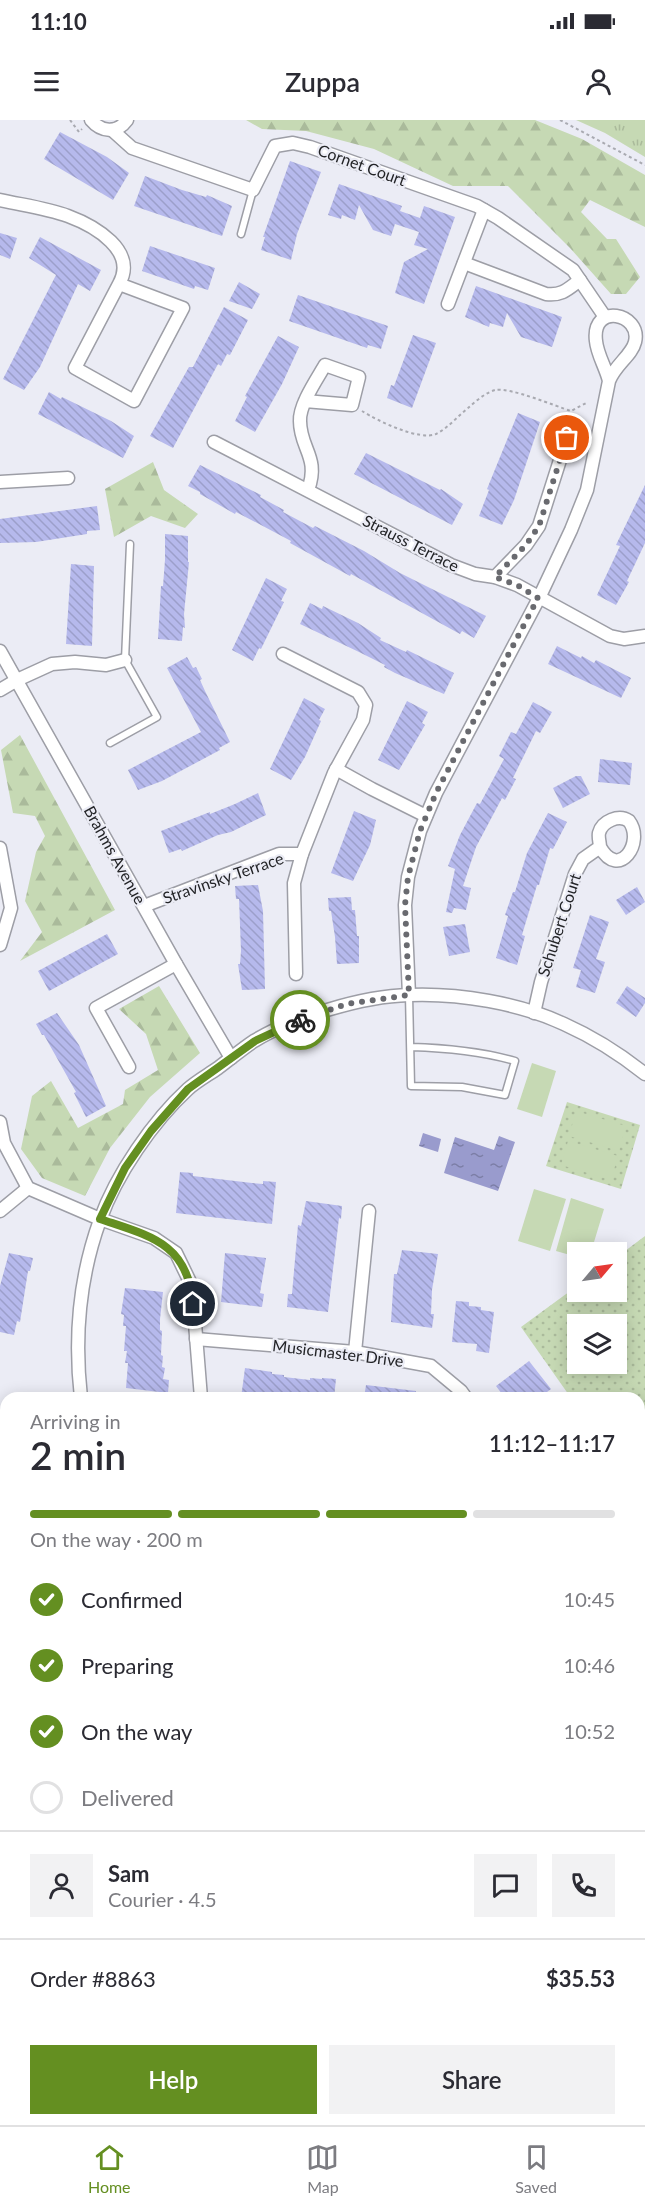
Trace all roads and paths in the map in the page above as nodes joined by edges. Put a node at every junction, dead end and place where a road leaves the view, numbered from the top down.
1 (91, 120) edge
2 (127, 120) edge
3 (560, 120) edge
4 (112, 130) junction
5 (645, 165) edge
6 (253, 190) junction
7 (0, 200) edge
8 (484, 210) junction
9 (241, 234) dead end
10 (464, 263) junction
11 (580, 280) junction
12 (119, 284) junction
13 (448, 304) dead end
14 (605, 317) junction
15 (609, 381) junction
16 (305, 401) junction
17 (588, 402) dead end
18 (352, 405) junction
19 (567, 438) dead end
20 (214, 442) dead end
21 (68, 478) dead end
22 (0, 482) edge
23 (308, 490) junction
24 (130, 544) dead end
25 (495, 577) junction
26 (538, 598) junction
27 (645, 636) edge
28 (0, 651) edge
29 (282, 654) dead end
30 (125, 660) junction
31 (16, 680) junction
32 (0, 690) edge
33 (110, 743) dead end
34 (336, 769) junction
35 (426, 816) junction
36 (600, 847) dead end
37 (0, 848) edge
38 (302, 854) junction
39 (144, 906) junction
40 (0, 945) edge
41 (176, 964) junction
42 (296, 974) dead end
43 (409, 995) junction
44 (534, 1013) junction
45 (411, 1047) junction
46 (231, 1058) junction
47 (129, 1067) dead end
48 (645, 1074) edge
49 (0, 1122) edge
50 (28, 1188) junction
51 (0, 1211) edge
52 (369, 1211) dead end
53 (100, 1219) junction
54 (196, 1339) junction
55 (355, 1352) junction
56 (80, 1392) edge
57 (200, 1392) edge
58 (462, 1392) edge

1 - 4 street
2 - 4 street
3 - 5 path
4 - 6 street
6 - 8 street, Cornet Court
6 - 9 lane
7 - 12 street
8 - 10 street
8 - 11 street, Cornet Court
10 - 11 street
10 - 13 street
11 - 14 street, Cornet Court
12 - 12 street
14 - 15 street
14 - 15 street
15 - 26 street
16 - 18 street
16 - 18 street
16 - 23 street
17 - 18 path
19 - 25 street
20 - 23 street, Strauss Terrace
21 - 22 street
23 - 25 street, Strauss Terrace
24 - 30 lane
25 - 26 street, Strauss Terrace
26 - 27 street, Strauss Terrace
26 - 35 street
28 - 31 street, Brahms Avenue
29 - 34 street, Stravinsky Terrace
30 - 31 street
30 - 33 lane
31 - 32 street
31 - 39 street, Brahms Avenue
34 - 35 street
34 - 38 street, Stravinsky Terrace
35 - 43 street
36 - 44 street, Schubert Court
37 - 40 street
38 - 39 street, Stravinsky Terrace
38 - 42 street, Stravinsky Terrace
39 - 41 street, Brahms Avenue
41 - 46 street, Brahms Avenue
41 - 47 street
43 - 44 street
43 - 45 lane
43 - 46 street
44 - 48 street
45 - 45 lane
46 - 53 street
49 - 50 street
50 - 51 street
50 - 53 street
52 - 55 street
53 - 54 street
53 - 56 street
54 - 55 street, Musicmaster Drive
54 - 57 street
55 - 58 street, Musicmaster Drive

